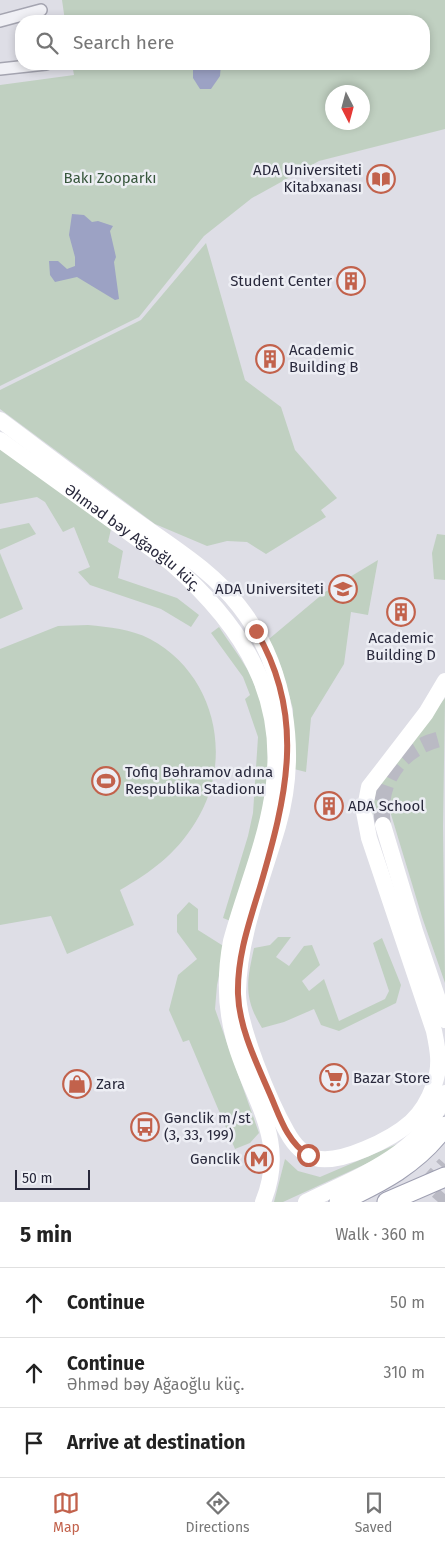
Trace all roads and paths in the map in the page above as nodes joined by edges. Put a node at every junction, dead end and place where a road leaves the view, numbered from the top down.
1 (41, 10) dead end
2 (22, 15) edge
3 (15, 17) edge
4 (0, 21) edge
5 (15, 67) edge
6 (0, 69) edge
7 (0, 420) edge
8 (0, 440) edge
9 (249, 620) junction
10 (234, 628) junction
11 (445, 681) edge
12 (383, 825) tunnel mouth
13 (445, 1020) edge
14 (445, 1093) edge
15 (445, 1126) edge
16 (445, 1179) tunnel mouth
17 (263, 1202) edge
18 (306, 1202) edge
19 (339, 1202) edge
20 (387, 1202) edge

1 - 2 street
3 - 4 street
5 - 6 street
7 - 9 street, Əhməd bəy Ağaoğlu küç.
8 - 10 street, Əhməd bəy Ağaoğlu küç.
9 - 10 street
9 - 11 street, Əhməd bəy Ağaoğlu küç.
10 - 17 street, Əhməd bəy Ağaoğlu küç.
12 - 13 street
14 - 18 street
15 - 19 main road
16 - 20 main road

